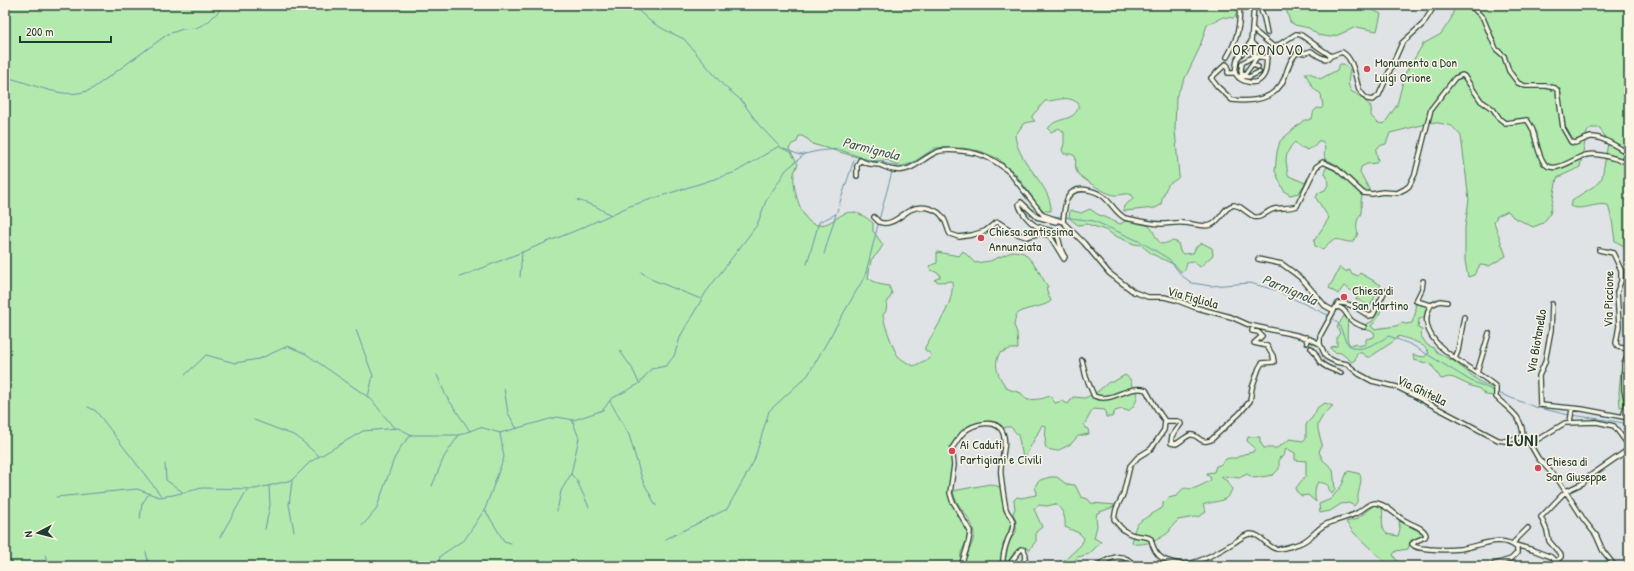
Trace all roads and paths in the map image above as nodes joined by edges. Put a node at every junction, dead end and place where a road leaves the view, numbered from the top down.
1 (1239, 5) edge
2 (1254, 5) edge
3 (1259, 5) edge
4 (1434, 5) edge
5 (1470, 5) edge
6 (1253, 30) junction
7 (1267, 33) dead end
8 (1251, 42) junction
9 (1274, 47) junction
10 (1257, 48) junction
11 (1267, 55) junction
12 (1255, 56) junction
13 (1331, 56) junction
14 (1227, 57) dead end
15 (1252, 64) junction
16 (1258, 67) dead end
17 (1259, 72) dead end
18 (1235, 73) junction
19 (1241, 77) junction
20 (1629, 154) edge
21 (1629, 162) edge
22 (857, 176) dead end
23 (874, 216) dead end
24 (1064, 223) junction
25 (1599, 250) dead end
26 (1258, 259) dead end
27 (1423, 281) dead end
28 (1385, 291) dead end
29 (1447, 302) dead end
30 (1552, 304) dead end
31 (1432, 305) junction
32 (1336, 306) junction
33 (1333, 313) junction
34 (1464, 317) dead end
35 (1253, 326) junction
36 (1364, 327) dead end
37 (1489, 333) dead end
38 (1306, 337) junction
39 (1307, 343) dead end
40 (1320, 344) junction
41 (1312, 348) dead end
42 (1629, 352) edge
43 (1455, 358) junction
44 (1082, 360) dead end
45 (1341, 373) dead end
46 (1477, 373) junction
47 (1572, 410) junction
48 (1623, 417) junction
49 (1629, 418) edge
50 (1165, 421) junction
51 (1570, 421) junction
52 (1523, 437) junction
53 (1530, 444) junction
54 (1629, 446) edge
55 (1629, 449) edge
56 (1566, 492) junction
57 (1528, 528) dead end
58 (1513, 545) junction
59 (1555, 562) junction
60 (1184, 565) edge
61 (962, 566) edge
62 (1003, 566) edge
63 (1008, 566) edge
64 (1022, 566) edge
65 (1096, 566) edge
66 (1135, 566) edge
67 (1489, 566) edge
68 (1560, 566) edge
69 (1615, 566) edge

1 - 14 street
2 - 6 street
3 - 7 street
4 - 13 street
5 - 20 street
6 - 8 street
6 - 9 street
8 - 10 street
8 - 18 street
9 - 11 street
9 - 13 street
10 - 11 street
10 - 12 street
11 - 12 street
11 - 19 street
12 - 15 street
12 - 19 street
13 - 18 street
15 - 16 street
15 - 19 street
17 - 19 street
18 - 19 street
21 - 24 street
22 - 24 street
23 - 24 street
24 - 35 street, Via Figliola
25 - 42 street, Via Piccione
26 - 33 street
27 - 31 street
28 - 32 street
29 - 31 street
30 - 47 street, Via Biotanello
31 - 43 street
32 - 33 street
32 - 36 street
33 - 40 street
34 - 43 street
35 - 38 street, Via Figliola
35 - 50 street
37 - 46 street
38 - 39 street
38 - 40 street, Via Figliola
40 - 52 street, Via Ghitella
41 - 45 street
42 - 48 street, Via Piccione
43 - 46 street
44 - 50 street
46 - 52 street
47 - 48 street
47 - 51 street
48 - 49 street
50 - 60 street
51 - 53 street
51 - 54 street
52 - 53 street
53 - 56 street
55 - 56 street
56 - 59 street
56 - 69 street
57 - 58 street
58 - 59 street
58 - 60 street
58 - 67 street
59 - 68 street
61 - 62 street
63 - 64 street
65 - 66 street

